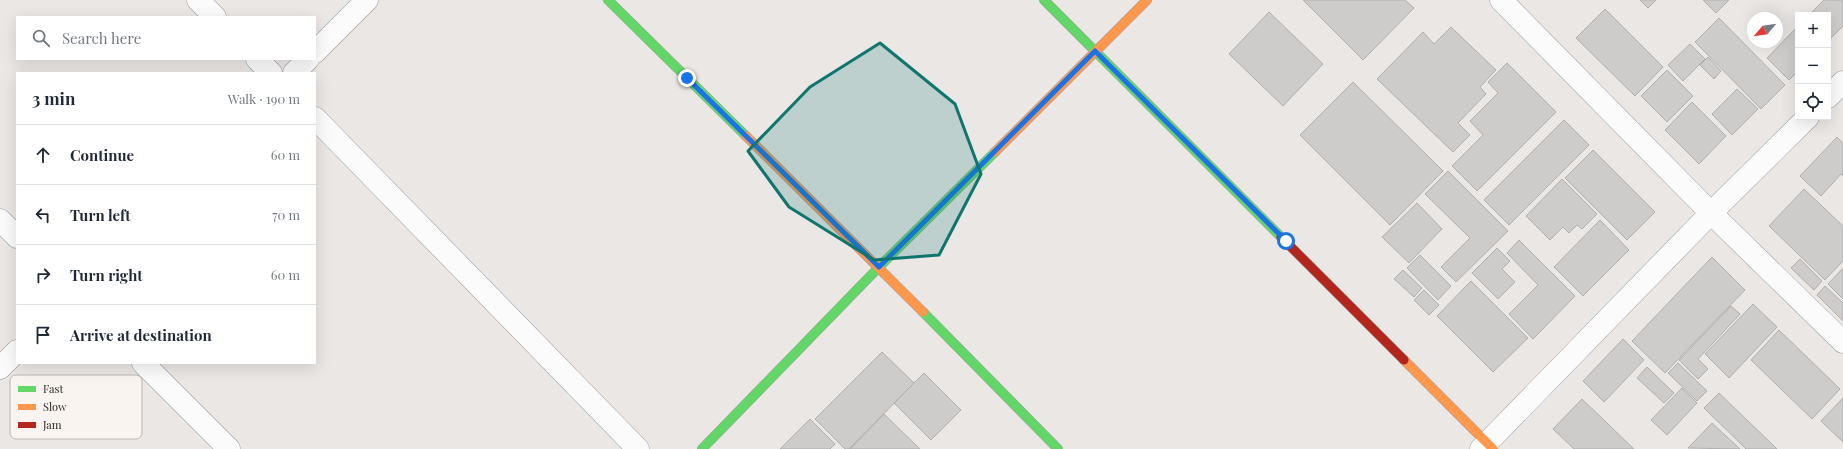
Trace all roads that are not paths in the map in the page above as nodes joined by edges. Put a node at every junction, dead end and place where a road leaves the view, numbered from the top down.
1 (198, 0) edge
2 (367, 0) edge
3 (608, 0) edge
4 (1044, 0) edge
5 (1147, 0) edge
6 (1500, 0) edge
7 (214, 16) edge
8 (316, 51) edge
9 (1095, 51) junction
10 (258, 60) edge
11 (307, 60) edge
12 (270, 72) edge
13 (295, 72) edge
14 (1843, 82) edge
15 (1831, 94) edge
16 (316, 119) edge
17 (1805, 120) edge
18 (1711, 213) junction
19 (0, 220) edge
20 (16, 236) edge
21 (879, 267) junction
22 (1843, 342) edge
23 (16, 352) edge
24 (144, 364) edge
25 (0, 368) edge
26 (1487, 447) edge
27 (229, 449) edge
28 (638, 449) edge
29 (702, 449) edge
30 (1058, 449) edge

1 - 7 street
2 - 8 street
3 - 21 street
4 - 9 street
5 - 9 street
6 - 18 street
9 - 21 street
9 - 26 street
10 - 12 street
11 - 13 street
14 - 15 street
16 - 28 street
17 - 18 street
18 - 22 street
18 - 26 street
19 - 20 street
21 - 29 street
21 - 30 street
23 - 25 street
24 - 27 street

